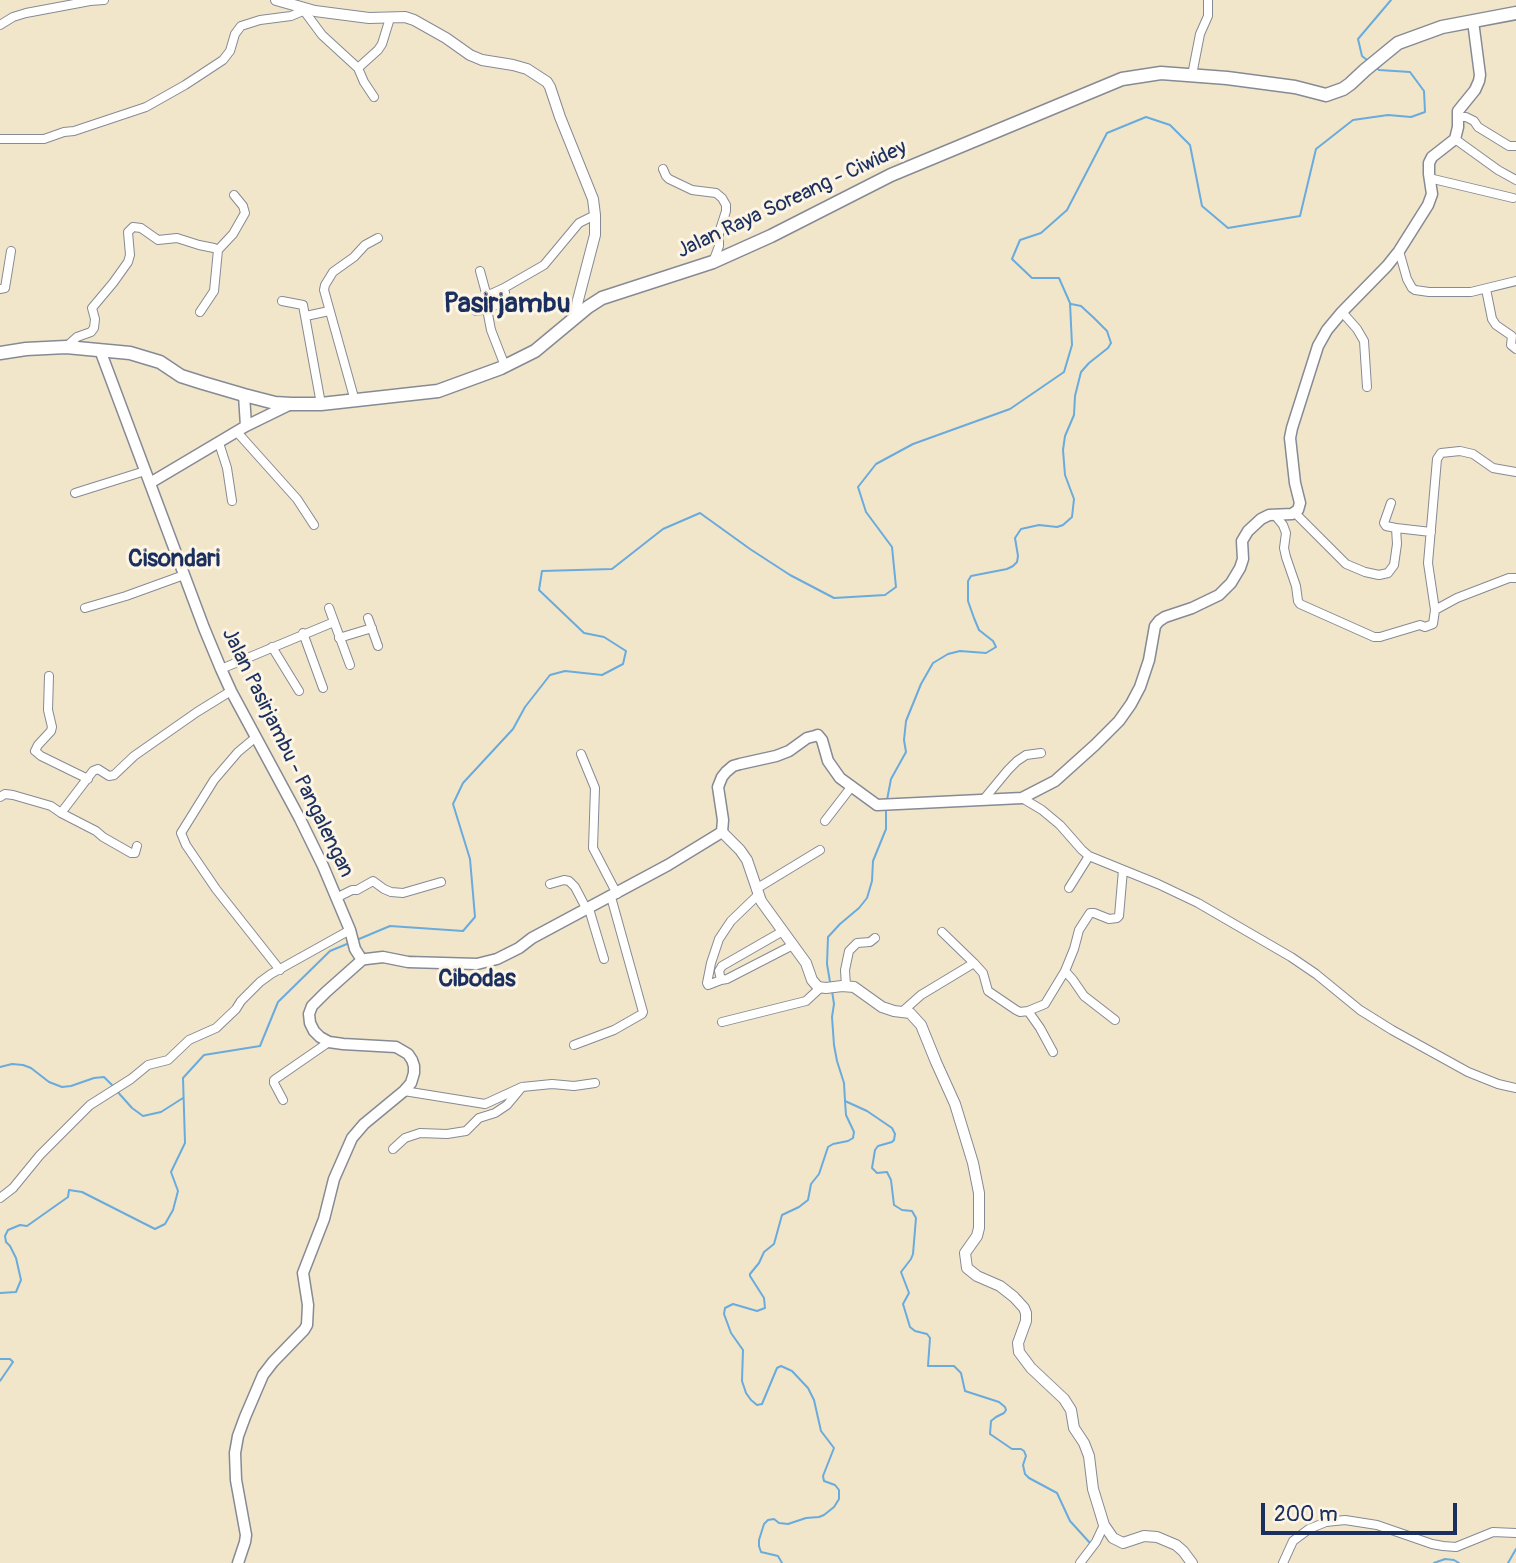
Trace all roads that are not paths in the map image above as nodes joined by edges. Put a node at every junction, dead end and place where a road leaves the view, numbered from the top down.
1 (104, 0) edge
2 (275, 0) edge
3 (1209, 0) edge
4 (302, 10) junction
5 (1516, 13) edge
6 (390, 18) junction
7 (1473, 21) junction
8 (0, 24) edge
9 (358, 68) junction
10 (1192, 75) junction
11 (374, 97) dead end
12 (1458, 117) junction
13 (0, 139) edge
14 (1455, 139) junction
15 (1516, 146) edge
16 (663, 169) dead end
17 (1429, 178) junction
18 (1516, 180) edge
19 (234, 195) dead end
20 (1513, 198) dead end
21 (595, 215) junction
22 (378, 238) dead end
23 (218, 250) junction
24 (11, 251) dead end
25 (1399, 251) junction
26 (713, 262) junction
27 (480, 271) dead end
28 (1516, 281) edge
29 (505, 288) junction
30 (0, 289) edge
31 (1486, 289) junction
32 (282, 301) dead end
33 (487, 309) junction
34 (329, 311) junction
35 (476, 311) dead end
36 (200, 312) dead end
37 (1342, 312) junction
38 (306, 316) junction
39 (575, 318) junction
40 (66, 347) junction
41 (1516, 349) edge
42 (100, 350) junction
43 (0, 353) edge
44 (505, 366) junction
45 (1367, 387) dead end
46 (244, 396) junction
47 (355, 401) junction
48 (291, 404) junction
49 (321, 404) junction
50 (242, 429) junction
51 (219, 443) junction
52 (145, 471) junction
53 (1516, 472) edge
54 (150, 483) junction
55 (75, 493) dead end
56 (232, 501) dead end
57 (1391, 503) dead end
58 (1295, 513) junction
59 (1274, 514) junction
60 (314, 524) dead end
61 (1396, 528) junction
62 (1431, 532) junction
63 (184, 575) junction
64 (1516, 578) edge
65 (85, 608) dead end
66 (329, 608) dead end
67 (1435, 610) junction
68 (368, 618) dead end
69 (334, 622) junction
70 (372, 628) junction
71 (303, 633) junction
72 (339, 638) junction
73 (378, 646) dead end
74 (272, 647) junction
75 (350, 665) dead end
76 (221, 669) junction
77 (48, 676) dead end
78 (323, 688) dead end
79 (231, 691) junction
80 (299, 691) dead end
81 (256, 737) junction
82 (581, 754) dead end
83 (1041, 754) dead end
84 (88, 779) junction
85 (852, 786) junction
86 (0, 797) edge
87 (1022, 798) junction
88 (985, 799) junction
89 (61, 813) junction
90 (825, 821) dead end
91 (722, 832) junction
92 (137, 846) dead end
93 (820, 850) dead end
94 (1089, 856) junction
95 (1123, 870) junction
96 (441, 882) dead end
97 (550, 884) dead end
98 (1069, 888) dead end
99 (757, 892) junction
100 (614, 895) junction
101 (336, 898) junction
102 (588, 910) junction
103 (783, 931) junction
104 (350, 932) junction
105 (942, 932) dead end
106 (875, 938) dead end
107 (793, 945) junction
108 (604, 959) dead end
109 (362, 960) junction
110 (275, 963) junction
111 (974, 963) junction
112 (1065, 971) junction
113 (721, 980) junction
114 (844, 986) junction
115 (823, 988) junction
116 (1028, 1011) junction
117 (903, 1012) junction
118 (1115, 1020) dead end
119 (722, 1022) dead end
120 (329, 1042) junction
121 (574, 1045) dead end
122 (1054, 1052) dead end
123 (595, 1083) dead end
124 (522, 1087) junction
125 (1516, 1088) edge
126 (404, 1091) junction
127 (283, 1100) dead end
128 (393, 1149) dead end
129 (0, 1198) edge
130 (1104, 1525) junction
131 (1516, 1533) edge
132 (238, 1563) edge
133 (1080, 1563) edge
134 (1192, 1563) edge
135 (1283, 1563) edge

1 - 8 street
2 - 4 street
3 - 10 street
4 - 6 street
4 - 9 street
4 - 13 street
5 - 7 highway, Jalan Raya Soreang - Ciwidey
6 - 9 street
6 - 21 street
7 - 10 highway, Jalan Raya Soreang - Ciwidey
7 - 12 main road
9 - 11 street
10 - 26 highway, Jalan Raya Soreang - Ciwidey
12 - 14 main road
12 - 15 street
14 - 17 main road
14 - 18 street
16 - 26 street
17 - 20 street
17 - 25 main road
19 - 23 street
21 - 29 street
21 - 39 street
22 - 34 street
23 - 36 street
23 - 40 street
24 - 30 street
25 - 31 street
25 - 37 main road
26 - 39 highway, Jalan Raya Soreang - Ciwidey
27 - 29 street
28 - 31 street
29 - 33 street
31 - 41 street
32 - 38 street
33 - 35 street
33 - 44 street
34 - 38 street
34 - 47 street
37 - 45 street
37 - 58 main road
38 - 49 street
39 - 44 highway, Jalan Raya Soreang - Ciwidey
40 - 42 highway, Jalan Raya Soreang - Ciwidey
40 - 43 highway, Jalan Raya Soreang - Ciwidey
42 - 46 highway, Jalan Raya Soreang - Ciwidey
42 - 52 main road, Jalan Pasirjambu - Pangalengan
44 - 47 highway, Jalan Raya Soreang - Ciwidey
46 - 48 highway, Jalan Raya Soreang - Ciwidey
46 - 50 main road
47 - 49 highway, Jalan Raya Soreang - Ciwidey
48 - 49 highway, Jalan Raya Soreang - Ciwidey
48 - 50 main road
50 - 51 main road
50 - 60 street
51 - 54 main road
51 - 56 street
52 - 54 main road, Jalan Pasirjambu - Pangalengan
52 - 55 street
53 - 62 street
54 - 63 main road, Jalan Pasirjambu - Pangalengan
57 - 61 street
58 - 59 main road
58 - 61 street
59 - 67 street
59 - 87 main road
61 - 62 street
62 - 67 street
63 - 65 street
63 - 76 main road, Jalan Pasirjambu - Pangalengan
64 - 67 street
66 - 69 street
68 - 70 street
69 - 71 street
69 - 72 street
70 - 72 street
70 - 73 street
71 - 74 street
71 - 78 street
72 - 75 street
74 - 76 street
74 - 80 street
76 - 79 main road, Jalan Pasirjambu - Pangalengan
77 - 84 street
79 - 81 main road, Jalan Pasirjambu - Pangalengan
79 - 84 street
81 - 101 main road, Jalan Pasirjambu - Pangalengan
81 - 110 street
82 - 100 street
83 - 88 street
84 - 89 street
85 - 88 main road
85 - 90 street
85 - 91 main road
86 - 89 street
87 - 88 main road
87 - 94 street
89 - 92 street
91 - 99 street
91 - 100 main road
93 - 99 street
94 - 95 street
94 - 98 street
95 - 112 street
95 - 125 street
96 - 101 street
97 - 102 street
99 - 103 street
99 - 113 street
100 - 102 main road
100 - 121 street
101 - 104 main road, Jalan Pasirjambu - Pangalengan
102 - 108 street
102 - 109 main road
103 - 107 street
103 - 113 street
104 - 109 main road, Jalan Pasirjambu - Pangalengan
104 - 110 street
105 - 111 street
106 - 114 street
107 - 113 street
107 - 115 street
109 - 120 main road
110 - 129 street
111 - 116 street
111 - 117 street
112 - 116 street
112 - 118 street
114 - 115 street
114 - 117 street
115 - 119 street
116 - 122 street
117 - 130 street
120 - 126 main road
120 - 127 street
123 - 124 street
124 - 126 street
124 - 128 street
126 - 132 main road
130 - 133 street
130 - 134 street
131 - 135 street

